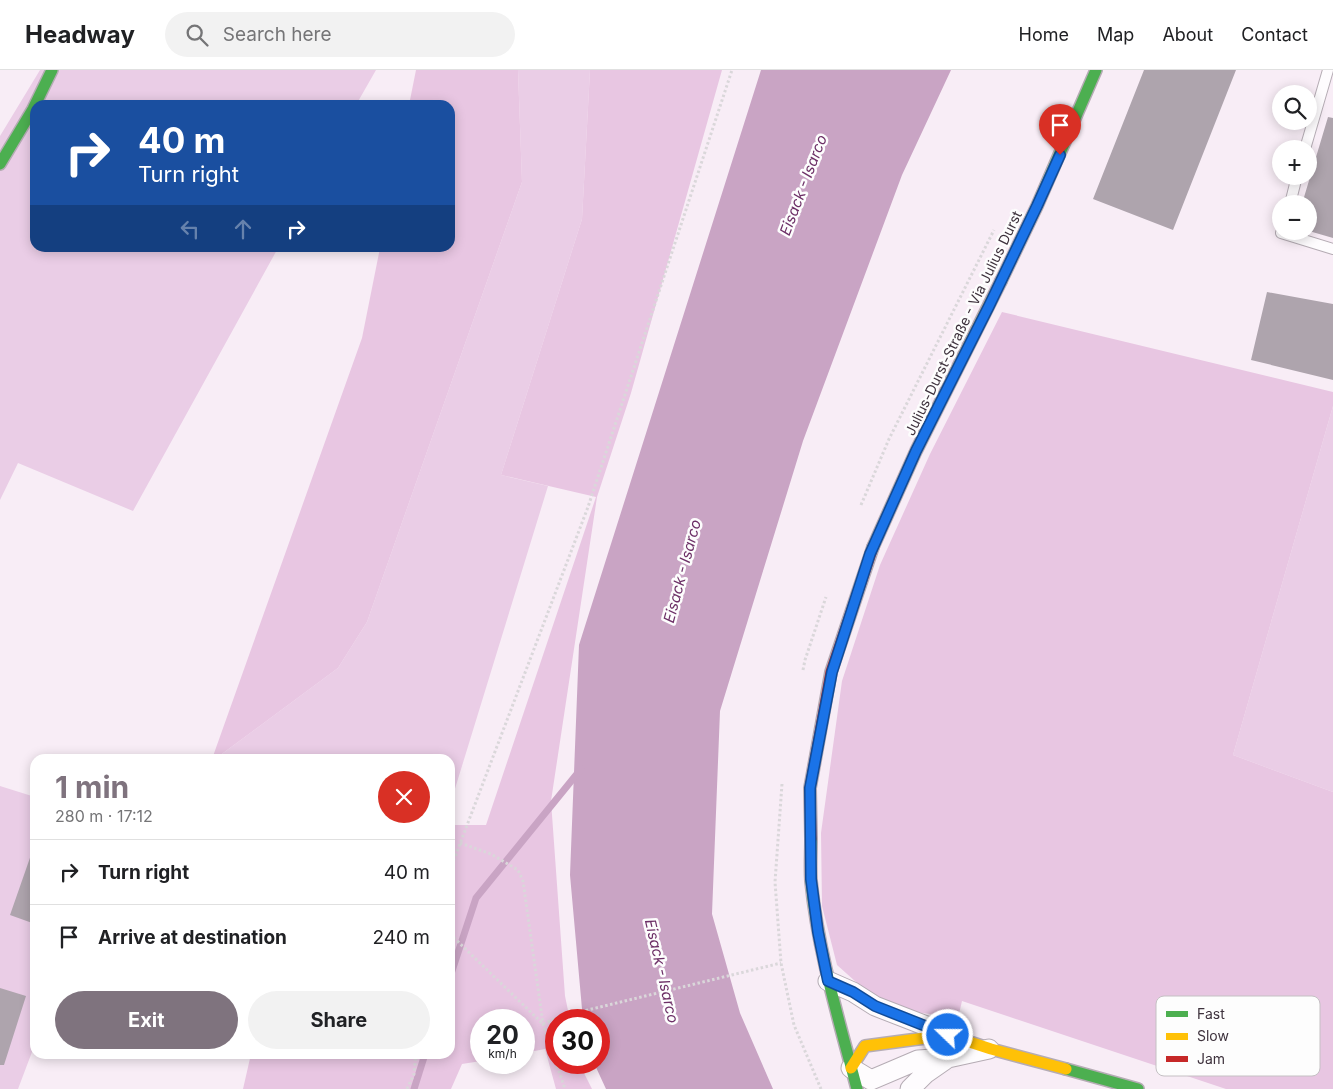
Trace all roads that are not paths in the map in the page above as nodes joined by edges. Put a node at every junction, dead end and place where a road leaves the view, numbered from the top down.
1 (52, 70) edge
2 (1096, 70) edge
3 (1328, 70) edge
4 (37, 100) edge
5 (30, 113) edge
6 (1308, 140) edge
7 (0, 164) edge
8 (1302, 240) edge
9 (1333, 249) edge
10 (828, 981) junction
11 (948, 1035) junction
12 (991, 1048) junction
13 (948, 1058) junction
14 (850, 1068) junction
15 (857, 1089) edge
16 (910, 1089) edge
17 (1138, 1089) edge

1 - 4 street
2 - 10 street, Julius-Durst-Straße - Via Julius Durst
3 - 6 lane
5 - 7 street
8 - 9 lane
10 - 11 street
10 - 14 street, Julius-Durst-Straße - Via Julius Durst
11 - 12 street
11 - 14 street
12 - 13 street
12 - 17 street
13 - 14 street
13 - 16 street
14 - 15 street, Julius-Durst-Straße - Via Julius Durst

